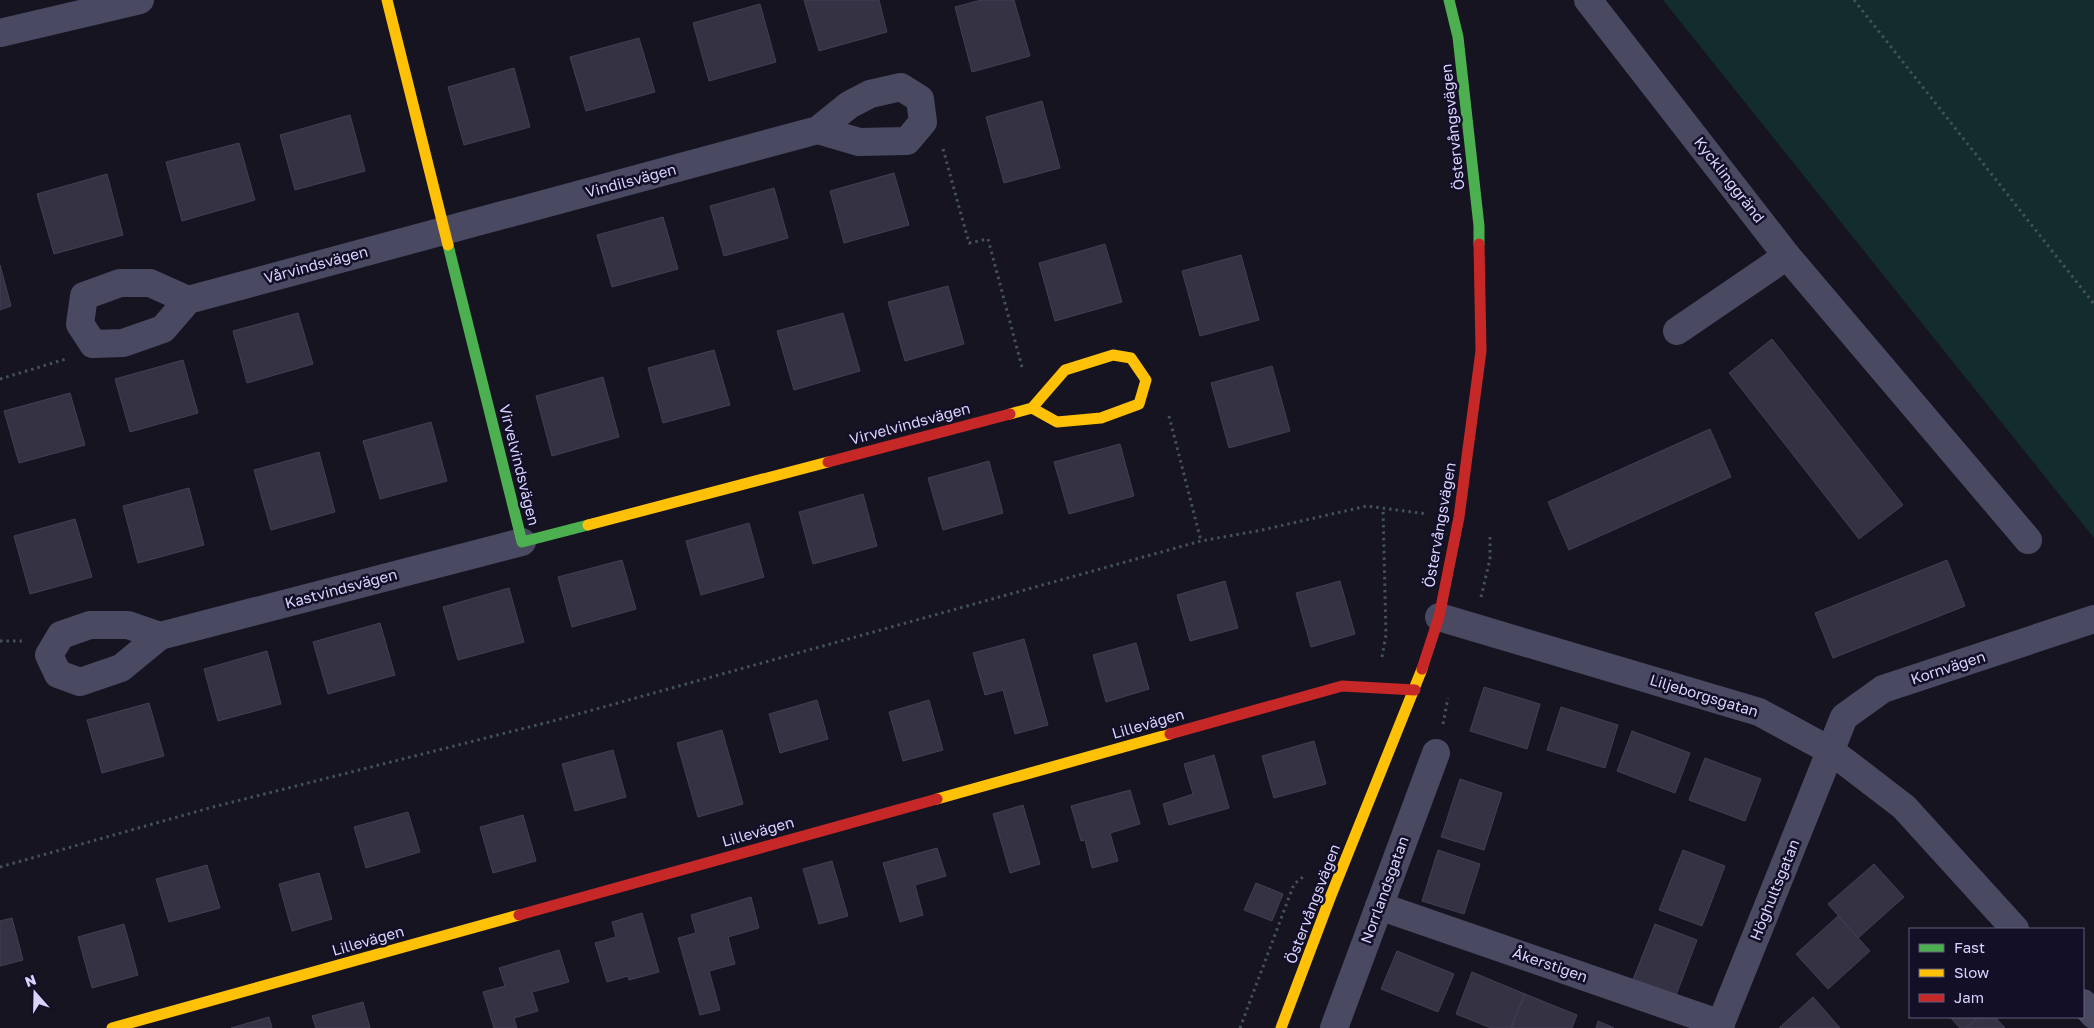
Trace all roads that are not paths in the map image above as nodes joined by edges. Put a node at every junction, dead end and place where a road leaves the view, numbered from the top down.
1 (140, 0) edge
2 (387, 0) edge
3 (1449, 0) edge
4 (1588, 0) edge
5 (0, 33) edge
6 (818, 130) junction
7 (445, 231) junction
8 (1787, 256) junction
9 (188, 300) junction
10 (1677, 331) dead end
11 (1032, 408) junction
12 (2028, 540) dead end
13 (522, 542) junction
14 (1439, 617) junction
15 (2094, 619) edge
16 (160, 636) dead end
17 (1415, 690) junction
18 (1831, 752) junction
19 (1436, 753) dead end
20 (1379, 906) junction
21 (2014, 928) edge
22 (2084, 1004) edge
23 (2094, 1016) edge
24 (1720, 1026) edge
25 (112, 1028) edge
26 (1281, 1028) edge
27 (1334, 1028) edge

1 - 5 street
2 - 7 street, Virvelvindsvägen
3 - 14 street, Östervångsvägen
4 - 8 street, Kycklinggränd
6 - 6 street, Vindilsvägen
6 - 7 street, Vindilsvägen
7 - 9 street, Vårvindsvägen
7 - 13 street, Virvelvindsvägen
8 - 10 street
8 - 12 street, Kycklinggränd
9 - 9 street
11 - 11 street
11 - 13 street, Virvelvindsvägen
13 - 16 street, Kastvindsvägen
14 - 17 street, Östervångsvägen
14 - 18 street, Liljeborgsgatan
15 - 18 street, Kornvägen
17 - 25 street, Lillevägen
17 - 26 street, Östervångsvägen
18 - 21 street, Liljeborgsgatan
18 - 24 street, Höghultsgatan
19 - 20 street, Norrlandsgatan
20 - 24 street, Åkerstigen
20 - 27 street, Norrlandsgatan
22 - 23 street

